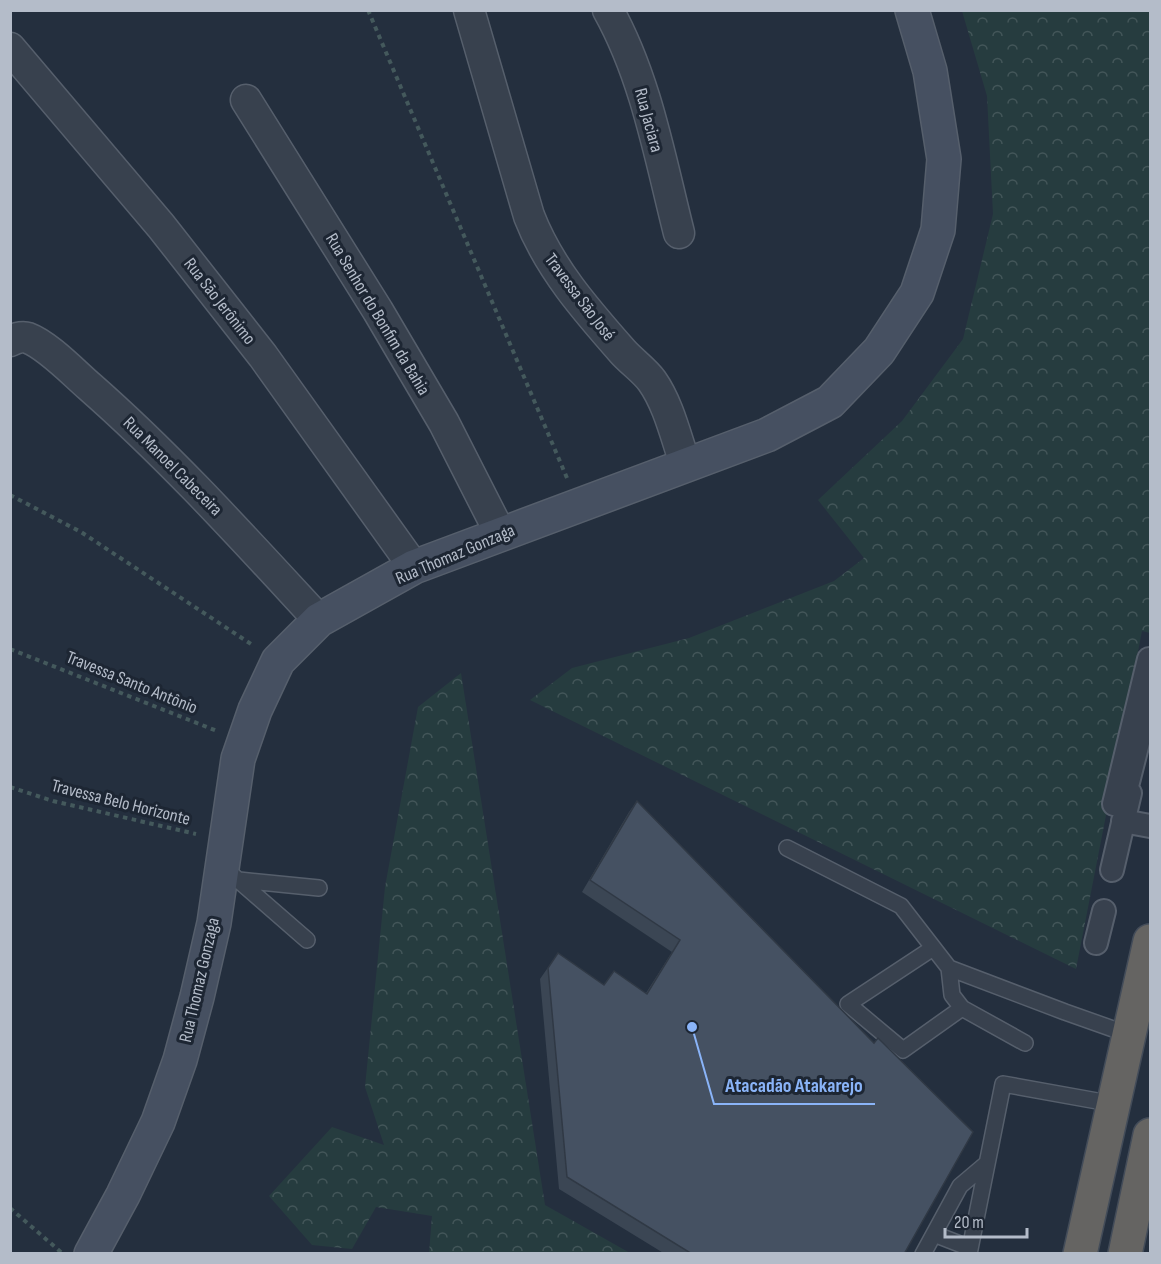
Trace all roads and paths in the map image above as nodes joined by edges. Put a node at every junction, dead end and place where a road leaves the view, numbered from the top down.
1 (368, 10) edge
2 (469, 10) edge
3 (608, 10) edge
4 (912, 10) edge
5 (10, 48) edge
6 (246, 100) dead end
7 (679, 233) dead end
8 (10, 340) edge
9 (686, 466) junction
10 (10, 495) edge
11 (578, 507) junction
12 (500, 533) junction
13 (414, 567) junction
14 (319, 620) junction
15 (10, 649) edge
16 (258, 649) dead end
17 (1150, 659) edge
18 (1150, 695) edge
19 (1150, 714) edge
20 (243, 742) junction
21 (10, 787) edge
22 (1123, 820) junction
23 (1150, 826) edge
24 (787, 848) dead end
25 (229, 862) junction
26 (1112, 870) dead end
27 (319, 888) dead end
28 (1104, 911) dead end
29 (307, 940) dead end
30 (1096, 943) dead end
31 (1149, 947) edge
32 (933, 948) junction
33 (949, 968) junction
34 (962, 1008) junction
35 (1130, 1035) junction
36 (1025, 1043) dead end
37 (1114, 1104) junction
38 (1150, 1136) edge
39 (986, 1164) junction
40 (10, 1208) edge
41 (934, 1234) junction
42 (970, 1251) edge
43 (63, 1254) edge
44 (91, 1254) edge
45 (923, 1254) edge
46 (1080, 1254) edge
47 (1125, 1254) edge

1 - 11 path
2 - 9 street, Travessa São José
3 - 7 street, Rua Jaciara
4 - 9 main road, Rua Thomaz Gonzaga
5 - 13 street, Rua São Jerônimo
6 - 12 street, Rua Senhor do Bonfim da Bahia
8 - 14 street, Rua Manoel Cabeceira
9 - 11 main road, Rua Thomaz Gonzaga
10 - 16 path
11 - 12 main road, Rua Thomaz Gonzaga
12 - 13 main road, Rua Thomaz Gonzaga
13 - 14 main road, Rua Thomaz Gonzaga
14 - 20 main road, Rua Thomaz Gonzaga
15 - 20 path, Travessa Santo Antônio
17 - 18 street
19 - 22 street
20 - 25 main road, Rua Thomaz Gonzaga
21 - 25 path, Travessa Belo Horizonte
22 - 23 street
22 - 26 street
24 - 32 lane
25 - 27 lane
25 - 29 lane
25 - 44 main road, Rua Thomaz Gonzaga
28 - 30 street
31 - 35 highway
32 - 33 lane
32 - 34 lane
33 - 34 lane
33 - 35 lane
34 - 36 lane
35 - 37 highway
37 - 39 lane
37 - 46 highway
38 - 47 highway
39 - 41 lane
39 - 42 lane
40 - 43 path
41 - 42 lane
41 - 45 lane

